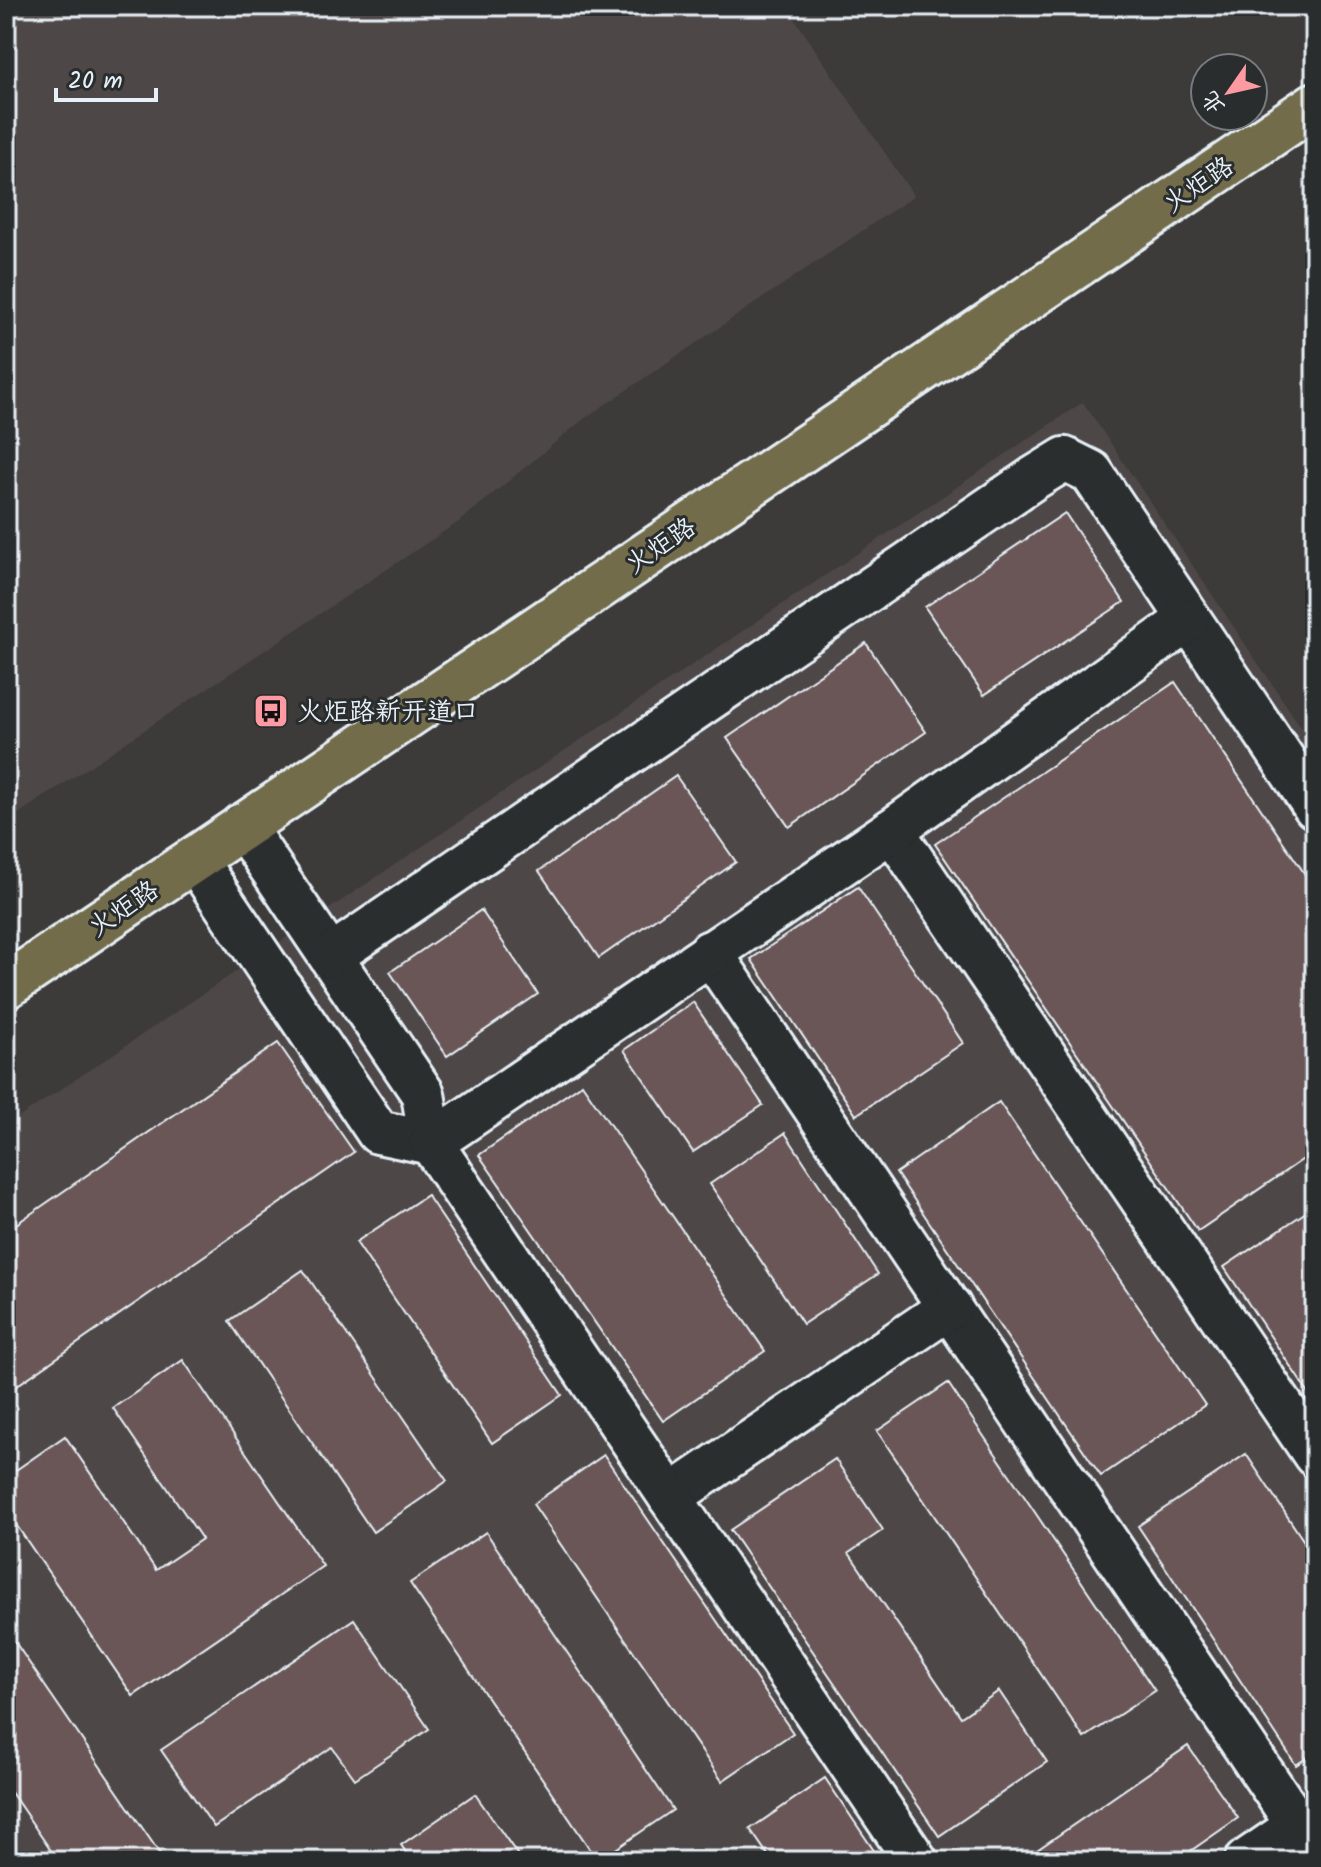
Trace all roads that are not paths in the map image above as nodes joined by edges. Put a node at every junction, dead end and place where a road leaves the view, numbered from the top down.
1 (1315, 105) edge
2 (1188, 620) junction
3 (1315, 807) edge
4 (242, 825) junction
5 (892, 830) junction
6 (195, 860) junction
7 (710, 952) junction
8 (331, 956) junction
9 (6, 986) edge
10 (431, 1143) junction
11 (950, 1307) junction
12 (1315, 1455) edge
13 (670, 1497) junction
14 (1309, 1830) edge
15 (916, 1861) edge
16 (1246, 1861) edge

1 - 4 main road, 火炬路
2 - 3 lane
2 - 5 lane
2 - 8 lane
4 - 6 main road, 火炬路
4 - 8 lane
5 - 7 lane
5 - 12 lane
6 - 9 main road, 火炬路
6 - 10 lane
7 - 10 lane
7 - 11 lane
8 - 10 lane
10 - 13 lane
11 - 13 lane
11 - 14 lane
13 - 15 lane
14 - 16 lane

